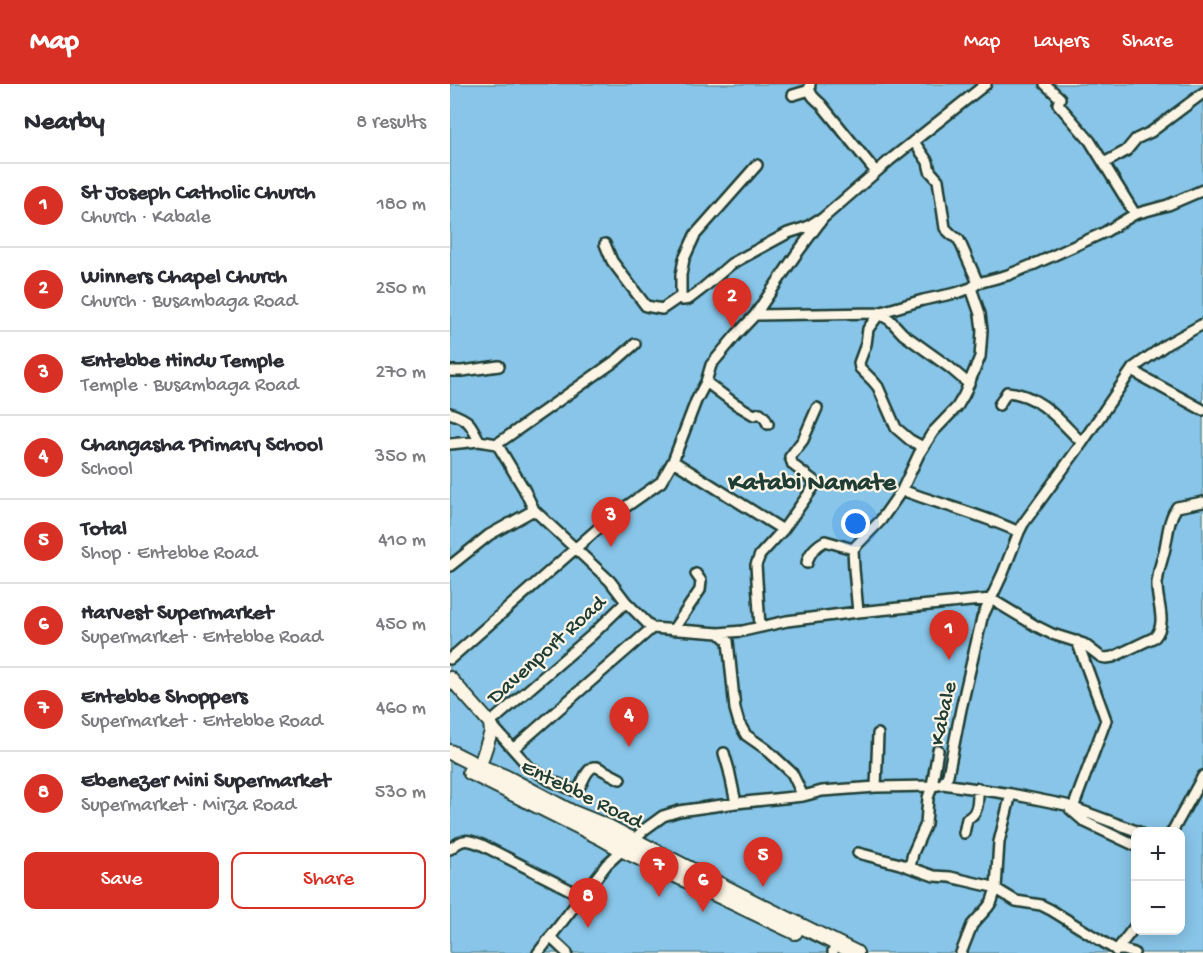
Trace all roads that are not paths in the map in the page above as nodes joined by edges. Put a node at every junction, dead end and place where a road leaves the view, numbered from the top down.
1 (986, 84) edge
2 (1045, 84) edge
3 (810, 87) edge
4 (1203, 93) edge
5 (793, 95) dead end
6 (914, 141) junction
7 (1104, 163) junction
8 (757, 165) dead end
9 (876, 171) junction
10 (1203, 190) edge
11 (1135, 214) junction
12 (823, 218) junction
13 (605, 244) dead end
14 (975, 286) junction
15 (681, 296) junction
16 (879, 314) junction
17 (755, 315) junction
18 (1203, 324) edge
19 (635, 344) dead end
20 (499, 366) dead end
21 (1134, 368) junction
22 (450, 371) edge
23 (706, 382) junction
24 (969, 384) junction
25 (999, 405) dead end
26 (817, 408) dead end
27 (1203, 410) edge
28 (450, 413) edge
29 (768, 424) dead end
30 (479, 441) junction
31 (1082, 443) junction
32 (450, 444) edge
33 (497, 444) junction
34 (923, 447) junction
35 (673, 461) junction
36 (902, 490) junction
37 (1203, 502) edge
38 (534, 510) junction
39 (783, 530) junction
40 (1019, 532) junction
41 (576, 548) junction
42 (853, 549) junction
43 (807, 563) dead end
44 (451, 564) edge
45 (696, 574) dead end
46 (991, 599) junction
47 (626, 602) junction
48 (858, 612) junction
49 (760, 627) junction
50 (652, 628) junction
51 (674, 630) junction
52 (743, 632) junction
53 (719, 633) junction
54 (1077, 642) junction
55 (730, 656) junction
56 (450, 659) edge
57 (450, 678) edge
58 (490, 723) junction
59 (878, 734) dead end
60 (513, 749) junction
61 (938, 750) dead end
62 (450, 752) edge
63 (724, 753) dead end
64 (450, 762) edge
65 (478, 766) junction
66 (620, 779) dead end
67 (1202, 780) edge
68 (944, 784) junction
69 (932, 786) junction
70 (876, 788) junction
71 (978, 789) junction
72 (1011, 794) junction
73 (803, 795) junction
74 (736, 803) junction
75 (1070, 807) junction
76 (1174, 827) edge
77 (1131, 828) edge
78 (964, 833) dead end
79 (633, 840) junction
80 (1131, 844) edge
81 (450, 849) edge
82 (623, 850) junction
83 (858, 853) dead end
84 (910, 867) junction
85 (996, 888) junction
86 (582, 896) junction
87 (1131, 931) edge
88 (550, 938) junction
89 (834, 952) edge
90 (1115, 952) edge
91 (538, 953) edge
92 (567, 953) edge
93 (856, 953) edge
94 (961, 953) edge
95 (1134, 953) edge

1 - 6 street
2 - 7 street
3 - 5 street
3 - 9 street
4 - 7 street
6 - 9 street
6 - 14 street
7 - 11 street
8 - 15 street
9 - 12 street
10 - 11 street
11 - 14 street
12 - 15 street
12 - 17 street
13 - 15 street
14 - 16 street
14 - 24 street
16 - 17 street
16 - 24 street
16 - 34 street
17 - 23 street
18 - 21 street, Kabale
19 - 33 street
20 - 22 street
21 - 27 street
21 - 31 street, Kabale
23 - 29 street
23 - 35 street
24 - 34 street
25 - 31 street
26 - 39 street
28 - 30 street
30 - 32 street
30 - 33 street
31 - 40 street, Kabale
33 - 38 street
34 - 36 street
35 - 39 street
35 - 41 street
36 - 40 street
36 - 42 street
37 - 54 street
38 - 41 street
38 - 44 street
39 - 49 street
40 - 46 street, Kabale
41 - 47 street
41 - 56 street
42 - 43 street
42 - 48 street
45 - 51 street
46 - 48 street
46 - 54 street
46 - 68 street, Kabale
47 - 50 street
47 - 58 street, Davenport Road
48 - 49 street
49 - 52 street
50 - 51 street
50 - 60 street
51 - 53 street
52 - 53 street
52 - 55 street
53 - 55 street
54 - 75 street
55 - 73 street
57 - 58 main road
58 - 60 street
58 - 65 main road
59 - 70 street
60 - 66 street
61 - 69 street
62 - 65 highway, Entebbe Road
63 - 74 street
64 - 82 highway, Entebbe Road
65 - 79 highway, Entebbe Road
67 - 76 street
68 - 69 street
68 - 71 street
69 - 70 street
69 - 84 street
70 - 73 street
71 - 72 street
71 - 78 street
72 - 75 street
72 - 85 street
73 - 74 street
74 - 79 street
75 - 77 street
75 - 80 street
79 - 82 street
79 - 93 highway, Entebbe Road
81 - 86 street
82 - 86 street
82 - 89 highway, Entebbe Road
83 - 84 street
84 - 85 street
85 - 90 street
85 - 94 street
86 - 88 street
87 - 90 street
88 - 91 street
88 - 92 street
90 - 95 street

